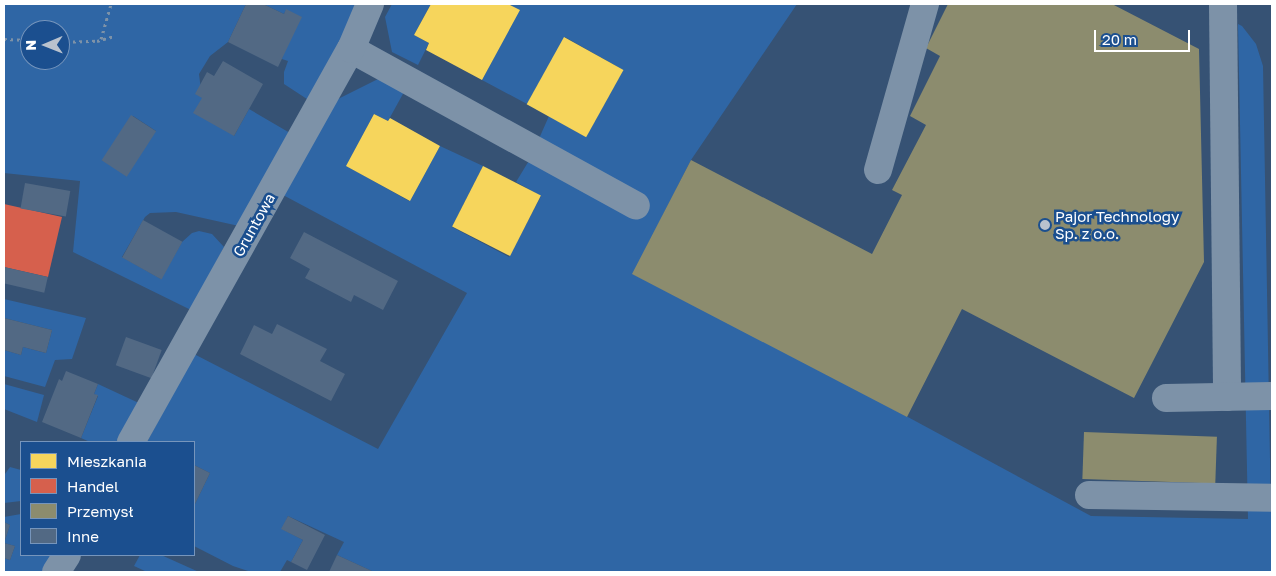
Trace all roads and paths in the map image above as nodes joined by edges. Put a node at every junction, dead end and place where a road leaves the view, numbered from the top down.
1 (111, 4) edge
2 (370, 4) edge
3 (925, 4) edge
4 (1223, 4) edge
5 (114, 36) dead end
6 (4, 39) edge
7 (20, 40) edge
8 (101, 40) junction
9 (70, 42) edge
10 (351, 49) junction
11 (878, 170) dead end
12 (636, 206) dead end
13 (1272, 396) edge
14 (1227, 397) junction
15 (1166, 398) dead end
16 (133, 441) edge
17 (1089, 494) dead end
18 (1272, 498) edge
19 (66, 556) edge
20 (56, 572) edge

1 - 8 path
2 - 10 street, Gruntowa
3 - 11 street
4 - 14 street
5 - 8 path
6 - 7 path
8 - 9 path
10 - 12 street
10 - 16 street, Gruntowa
13 - 14 street
14 - 15 street
17 - 18 street
19 - 20 street

